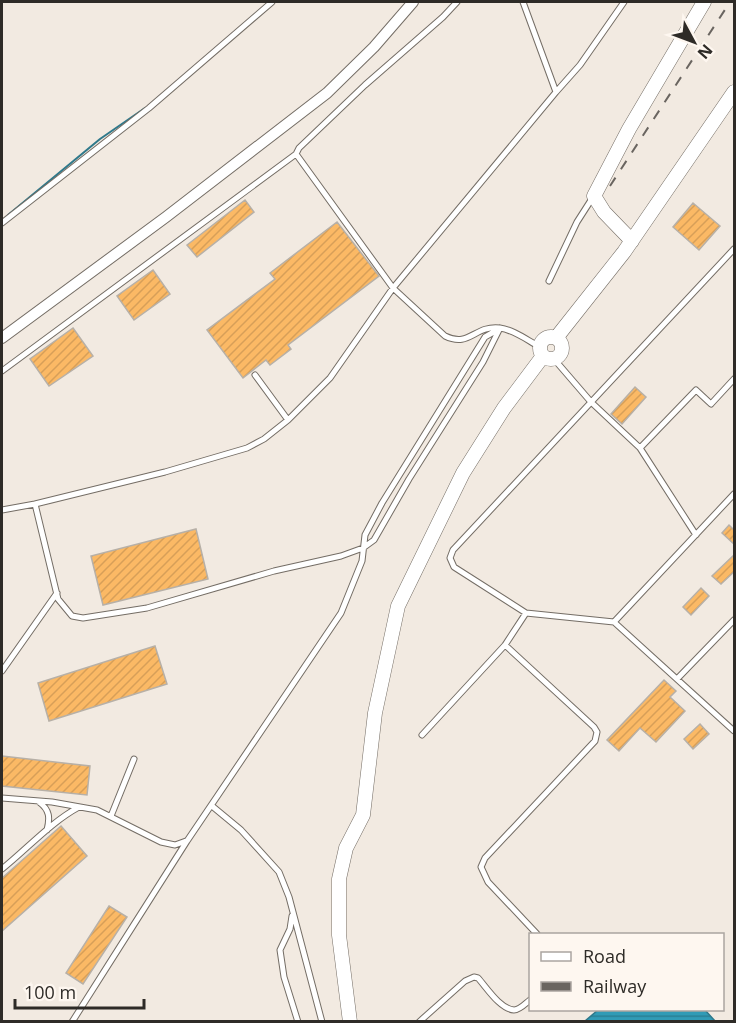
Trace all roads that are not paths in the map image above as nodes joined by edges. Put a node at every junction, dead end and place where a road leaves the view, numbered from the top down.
1 (272, 2) edge
2 (413, 2) edge
3 (457, 2) edge
4 (523, 2) edge
5 (624, 2) edge
6 (705, 2) edge
7 (556, 92) junction
8 (735, 92) edge
9 (296, 154) junction
10 (593, 201) junction
11 (2, 223) edge
12 (632, 241) junction
13 (735, 249) edge
14 (549, 281) dead end
15 (393, 288) junction
16 (500, 328) junction
17 (2, 338) edge
18 (545, 354) junction
19 (2, 371) edge
20 (255, 375) dead end
21 (735, 379) edge
22 (591, 402) junction
23 (288, 420) junction
24 (640, 448) junction
25 (735, 494) edge
26 (35, 504) junction
27 (2, 510) edge
28 (696, 535) junction
29 (363, 548) junction
30 (57, 593) junction
31 (526, 613) junction
32 (735, 620) edge
33 (615, 622) junction
34 (505, 645) junction
35 (2, 671) edge
36 (677, 680) junction
37 (735, 732) edge
38 (422, 735) dead end
39 (134, 759) dead end
40 (2, 798) edge
41 (38, 801) junction
42 (212, 806) junction
43 (79, 807) junction
44 (111, 816) junction
45 (47, 831) junction
46 (187, 841) junction
47 (2, 869) edge
48 (292, 911) junction
49 (536, 933) edge
50 (529, 1001) edge
51 (72, 1022) edge
52 (298, 1022) edge
53 (321, 1022) edge
54 (350, 1022) edge
55 (419, 1022) edge

1 - 11 lane
2 - 17 street
3 - 9 lane
4 - 7 lane
5 - 7 lane
6 - 10 main road
7 - 15 lane
8 - 12 main road
9 - 15 lane
9 - 19 lane
10 - 12 main road
10 - 14 lane
12 - 18 main road
13 - 22 lane
15 - 16 lane
15 - 23 lane
16 - 18 lane
16 - 29 lane
16 - 29 lane
18 - 22 lane
18 - 54 main road
20 - 23 lane
21 - 24 lane
22 - 24 lane
22 - 31 lane
23 - 26 lane
24 - 28 lane
25 - 28 lane
26 - 27 lane
26 - 30 lane
28 - 33 lane
29 - 30 lane
29 - 42 lane
30 - 35 lane
31 - 33 lane
31 - 34 lane
32 - 36 lane
33 - 36 lane
34 - 38 lane
34 - 49 lane
36 - 37 lane
39 - 44 lane
40 - 41 lane
41 - 43 lane
41 - 45 lane
42 - 46 lane
42 - 48 lane
43 - 44 lane
43 - 45 lane
44 - 46 lane
45 - 47 lane
46 - 51 lane
48 - 52 lane
48 - 53 lane
50 - 55 lane

